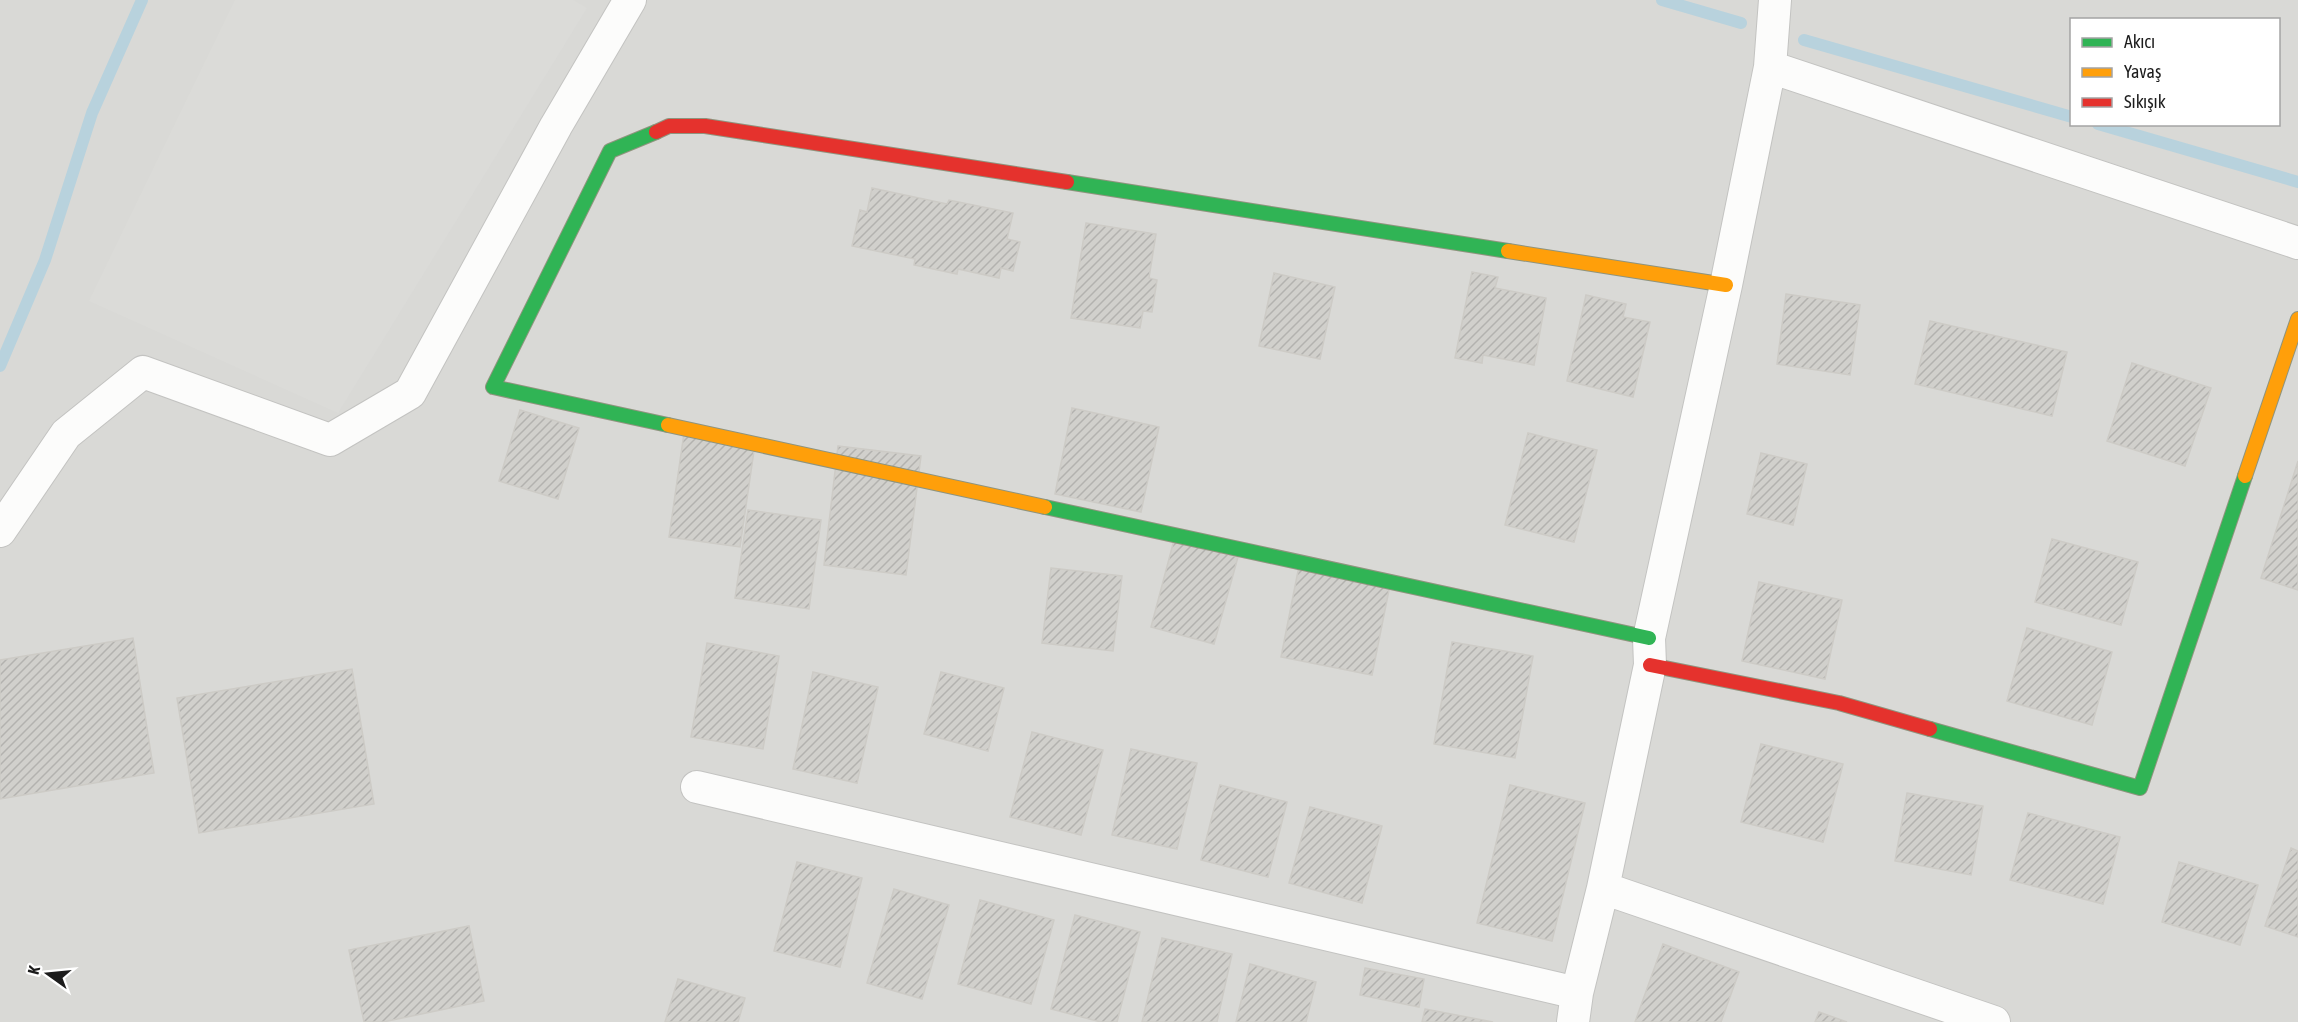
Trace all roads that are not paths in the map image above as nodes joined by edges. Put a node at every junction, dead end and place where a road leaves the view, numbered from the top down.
1 (630, 0) edge
2 (1775, 0) edge
3 (1770, 67) junction
4 (2298, 243) edge
5 (1726, 285) junction
6 (2298, 319) edge
7 (0, 531) edge
8 (1649, 652) junction
9 (697, 787) dead end
10 (1603, 888) junction
11 (1575, 1007) edge
12 (1994, 1022) edge

1 - 7 street
2 - 3 street
3 - 4 street
3 - 5 street
5 - 8 street
5 - 8 street
6 - 8 street
8 - 10 street
9 - 11 street
10 - 11 street
10 - 12 street

